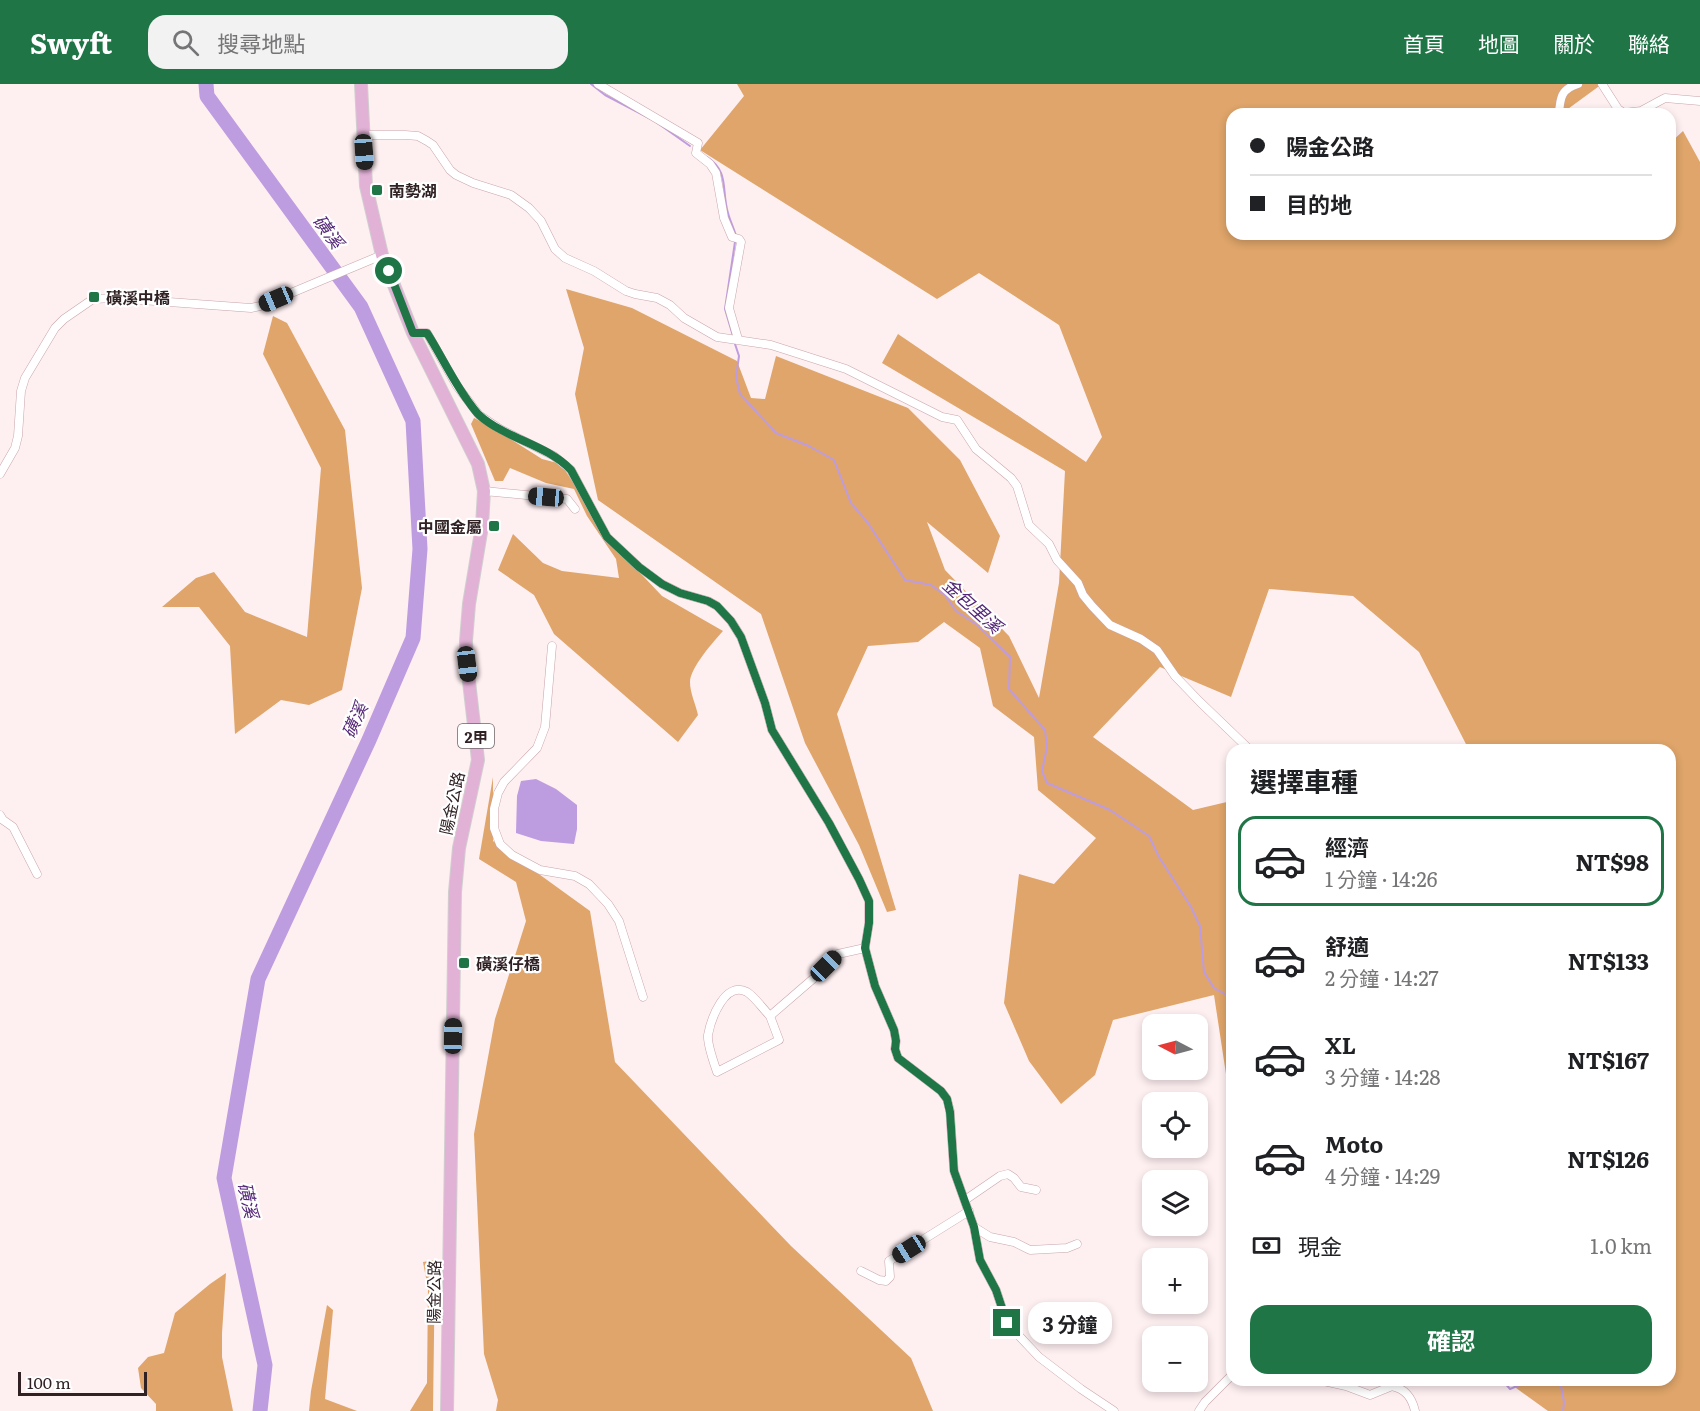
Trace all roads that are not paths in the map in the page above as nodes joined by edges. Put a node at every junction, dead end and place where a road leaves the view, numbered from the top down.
1 (361, 84) edge
2 (598, 84) edge
3 (1578, 84) edge
4 (1602, 84) edge
5 (1700, 101) edge
6 (1561, 108) edge
7 (1617, 108) edge
8 (1647, 108) edge
9 (363, 135) junction
10 (382, 255) junction
11 (413, 333) junction
12 (738, 339) junction
13 (0, 474) edge
14 (484, 491) junction
15 (575, 508) dead end
16 (552, 646) dead end
17 (1244, 744) edge
18 (0, 815) edge
19 (37, 874) dead end
20 (865, 948) junction
21 (643, 997) dead end
22 (770, 1017) junction
23 (1036, 1190) dead end
24 (965, 1200) junction
25 (969, 1211) junction
26 (974, 1227) junction
27 (1077, 1244) dead end
28 (861, 1271) dead end
29 (1226, 1381) edge
30 (1346, 1386) edge
31 (1392, 1386) edge
32 (1392, 1386) edge
33 (447, 1411) edge
34 (1114, 1411) edge
35 (1199, 1411) edge
36 (1415, 1411) edge

1 - 9 main road, 陽金公路 / 2甲
2 - 12 street
3 - 6 street
4 - 7 street
5 - 8 street
9 - 10 main road, 陽金公路 / 2甲
9 - 12 street
10 - 11 main road, 陽金公路 / 2甲
10 - 13 street
11 - 14 main road, 陽金公路 / 2甲
11 - 20 street
12 - 17 street
14 - 15 street
14 - 33 main road, 陽金公路 / 2甲
16 - 21 street
18 - 19 street
20 - 22 street
20 - 24 street
22 - 22 street
23 - 24 street
24 - 25 street
25 - 26 street
25 - 28 street
26 - 27 street
26 - 34 street
29 - 35 street
30 - 31 street
32 - 36 street

